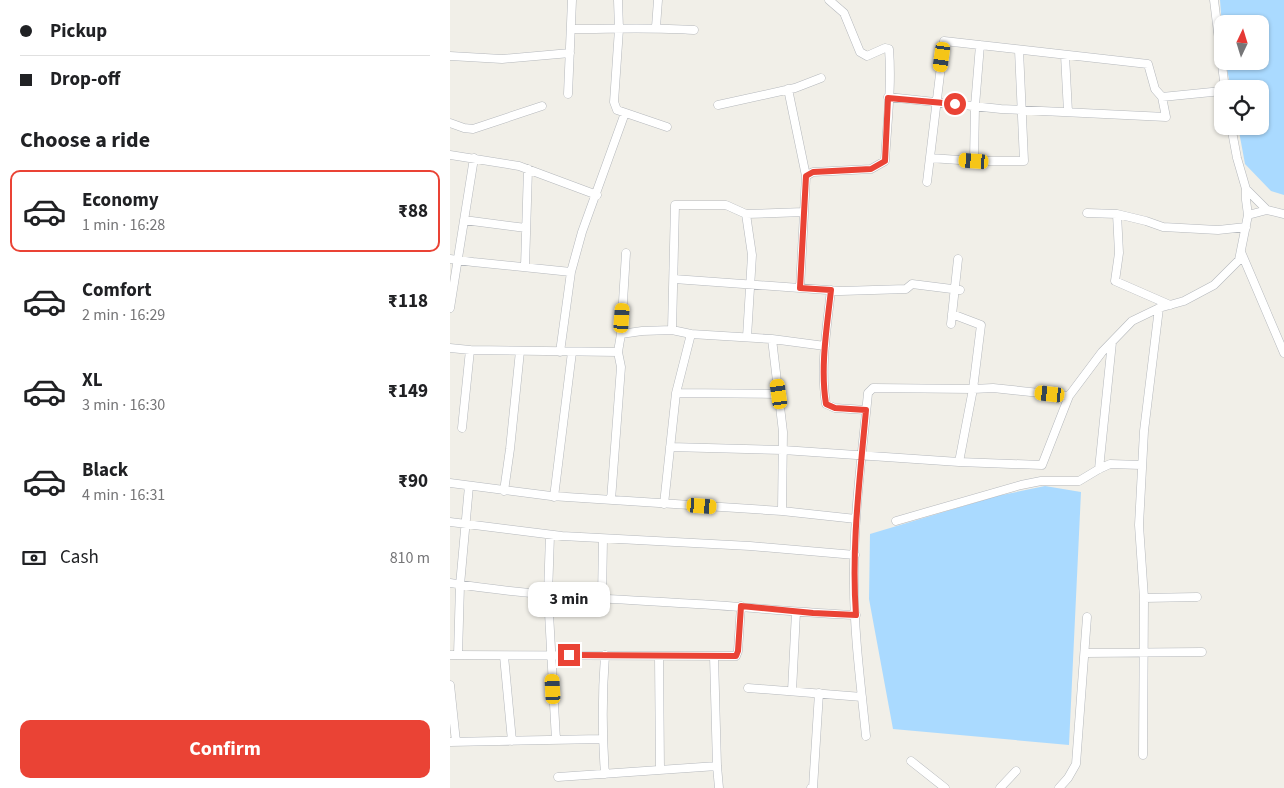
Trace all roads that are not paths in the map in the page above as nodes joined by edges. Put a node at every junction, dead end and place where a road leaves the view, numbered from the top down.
1 (572, 0) edge
2 (618, 0) edge
3 (658, 0) edge
4 (829, 0) edge
5 (1214, 0) edge
6 (656, 27) junction
7 (571, 28) junction
8 (619, 29) junction
9 (694, 30) dead end
10 (980, 45) junction
11 (1019, 50) junction
12 (570, 53) junction
13 (1065, 55) junction
14 (450, 56) edge
15 (821, 78) dead end
16 (1223, 80) edge
17 (788, 89) junction
18 (1214, 91) edge
19 (568, 94) dead end
20 (1162, 97) junction
21 (888, 98) junction
22 (936, 102) junction
23 (718, 105) dead end
24 (542, 106) dead end
25 (975, 106) junction
26 (1022, 110) junction
27 (625, 112) junction
28 (1068, 112) junction
29 (450, 123) edge
30 (667, 127) dead end
31 (1233, 135) edge
32 (450, 155) edge
33 (474, 158) junction
34 (930, 158) junction
35 (974, 161) junction
36 (528, 169) junction
37 (806, 176) junction
38 (927, 182) dead end
39 (1246, 189) junction
40 (596, 195) junction
41 (1267, 210) junction
42 (804, 212) junction
43 (1087, 213) dead end
44 (746, 214) junction
45 (1117, 214) junction
46 (1284, 214) edge
47 (1248, 215) junction
48 (464, 220) junction
49 (1246, 227) junction
50 (526, 228) junction
51 (1241, 252) junction
52 (626, 253) dead end
53 (454, 259) edge
54 (958, 259) dead end
55 (525, 267) junction
56 (571, 272) junction
57 (674, 279) junction
58 (750, 285) junction
59 (800, 288) junction
60 (957, 289) junction
61 (831, 290) junction
62 (1170, 304) junction
63 (450, 308) edge
64 (1159, 308) junction
65 (952, 314) junction
66 (952, 324) dead end
67 (672, 330) junction
68 (621, 334) junction
69 (691, 334) junction
70 (747, 337) junction
71 (772, 339) junction
72 (1112, 342) junction
73 (825, 346) junction
74 (450, 348) edge
75 (470, 350) junction
76 (520, 351) junction
77 (560, 352) junction
78 (572, 352) junction
79 (618, 352) junction
80 (1284, 353) edge
81 (973, 389) junction
82 (676, 393) junction
83 (779, 394) junction
84 (1069, 396) junction
85 (866, 410) junction
86 (462, 428) dead end
87 (670, 447) junction
88 (783, 450) junction
89 (862, 456) junction
90 (959, 462) junction
91 (1142, 465) junction
92 (1099, 469) junction
93 (450, 484) edge
94 (470, 486) junction
95 (504, 490) junction
96 (554, 497) junction
97 (611, 500) junction
98 (664, 504) junction
99 (782, 512) junction
100 (856, 519) junction
101 (896, 521) dead end
102 (450, 522) edge
103 (466, 524) junction
104 (550, 535) junction
105 (603, 539) junction
106 (855, 556) junction
107 (450, 583) edge
108 (460, 585) junction
109 (548, 595) junction
110 (1198, 597) dead end
111 (602, 598) junction
112 (1144, 598) junction
113 (741, 606) junction
114 (796, 612) junction
115 (856, 615) junction
116 (1087, 617) dead end
117 (1144, 652) junction
118 (1202, 652) dead end
119 (1085, 653) junction
120 (551, 654) junction
121 (454, 655) edge
122 (605, 655) junction
123 (504, 656) junction
124 (659, 656) junction
125 (714, 656) junction
126 (450, 685) edge
127 (748, 688) dead end
128 (792, 691) junction
129 (819, 693) junction
130 (862, 697) junction
131 (866, 736) dead end
132 (602, 739) junction
133 (556, 740) junction
134 (512, 741) junction
135 (453, 742) edge
136 (1144, 755) dead end
137 (911, 761) dead end
138 (717, 766) junction
139 (660, 770) junction
140 (1016, 771) dead end
141 (605, 774) junction
142 (558, 777) dead end
143 (719, 788) edge
144 (811, 788) edge
145 (945, 788) edge
146 (1000, 788) edge
147 (1059, 788) edge

1 - 7 street
2 - 8 street
3 - 6 street
4 - 21 street
5 - 16 street
6 - 8 street
6 - 9 street
7 - 8 street
7 - 12 street
8 - 27 street
10 - 11 street
10 - 22 street
10 - 25 street
11 - 13 street
11 - 26 street
12 - 14 street
12 - 19 street
13 - 20 street
13 - 28 street
15 - 17 street
17 - 23 street
17 - 37 street
18 - 20 street
20 - 28 street
21 - 22 street
21 - 37 street
22 - 25 street
22 - 34 street
24 - 29 street
25 - 26 street
25 - 35 street
26 - 28 street
26 - 35 street
27 - 30 street
27 - 40 street
31 - 39 street
32 - 33 street
33 - 36 street
33 - 48 street
34 - 35 street
34 - 38 street
36 - 40 street
36 - 50 street
37 - 42 street
39 - 41 street
39 - 47 street
40 - 56 street
41 - 46 street
41 - 47 street
42 - 44 street
42 - 59 street
43 - 45 street
44 - 57 street
44 - 58 street
45 - 49 street
45 - 62 street
47 - 49 street
48 - 50 street
48 - 53 street
49 - 51 street
50 - 55 street
51 - 62 street
51 - 80 street
52 - 68 street
53 - 55 street
53 - 63 street
54 - 60 street
55 - 56 street
56 - 77 street
57 - 58 street
57 - 67 street
58 - 59 street
58 - 70 street
59 - 61 street
60 - 61 street
60 - 65 street
61 - 73 street
62 - 64 street
64 - 72 street
64 - 91 street
65 - 66 street
65 - 81 street
67 - 68 street
67 - 69 street
68 - 79 street
69 - 70 street
69 - 82 street
70 - 71 street
71 - 73 street
71 - 83 street
72 - 84 street
72 - 92 street
73 - 85 street
74 - 75 street
75 - 76 street
75 - 86 street
76 - 77 street
76 - 95 street
77 - 78 street
78 - 79 street
78 - 96 street
79 - 97 street
81 - 84 street
81 - 85 street
81 - 90 street
82 - 83 street
82 - 87 street
83 - 88 street
84 - 90 street
85 - 89 street
87 - 88 street
87 - 98 street
88 - 89 street
88 - 99 street
89 - 90 street
89 - 100 street
91 - 92 street
91 - 112 street
92 - 101 street
93 - 94 street
94 - 95 street
94 - 103 street
95 - 96 street
96 - 97 street
97 - 98 street
98 - 99 street
99 - 100 street
100 - 106 street
102 - 103 street
103 - 104 street
103 - 108 street
104 - 105 street
104 - 109 street
105 - 106 street
105 - 111 street
106 - 115 street
107 - 108 street
108 - 109 street
108 - 121 street
109 - 111 street
109 - 120 street
110 - 112 street
111 - 113 street
112 - 117 street
113 - 114 street
113 - 125 street
114 - 115 street
114 - 128 street
115 - 130 street
116 - 119 street
117 - 118 street
117 - 119 street
117 - 136 street
119 - 147 street
120 - 122 street
120 - 123 street
120 - 133 street
121 - 123 street
122 - 124 street
122 - 132 street
123 - 134 street
124 - 125 street
124 - 139 street
125 - 138 street
126 - 135 street
127 - 128 street
128 - 129 street
129 - 130 street
129 - 144 street
130 - 131 street
132 - 133 street
132 - 141 street
133 - 134 street
134 - 135 street
137 - 145 street
138 - 139 street
138 - 143 street
139 - 141 street
140 - 146 street
141 - 142 street

